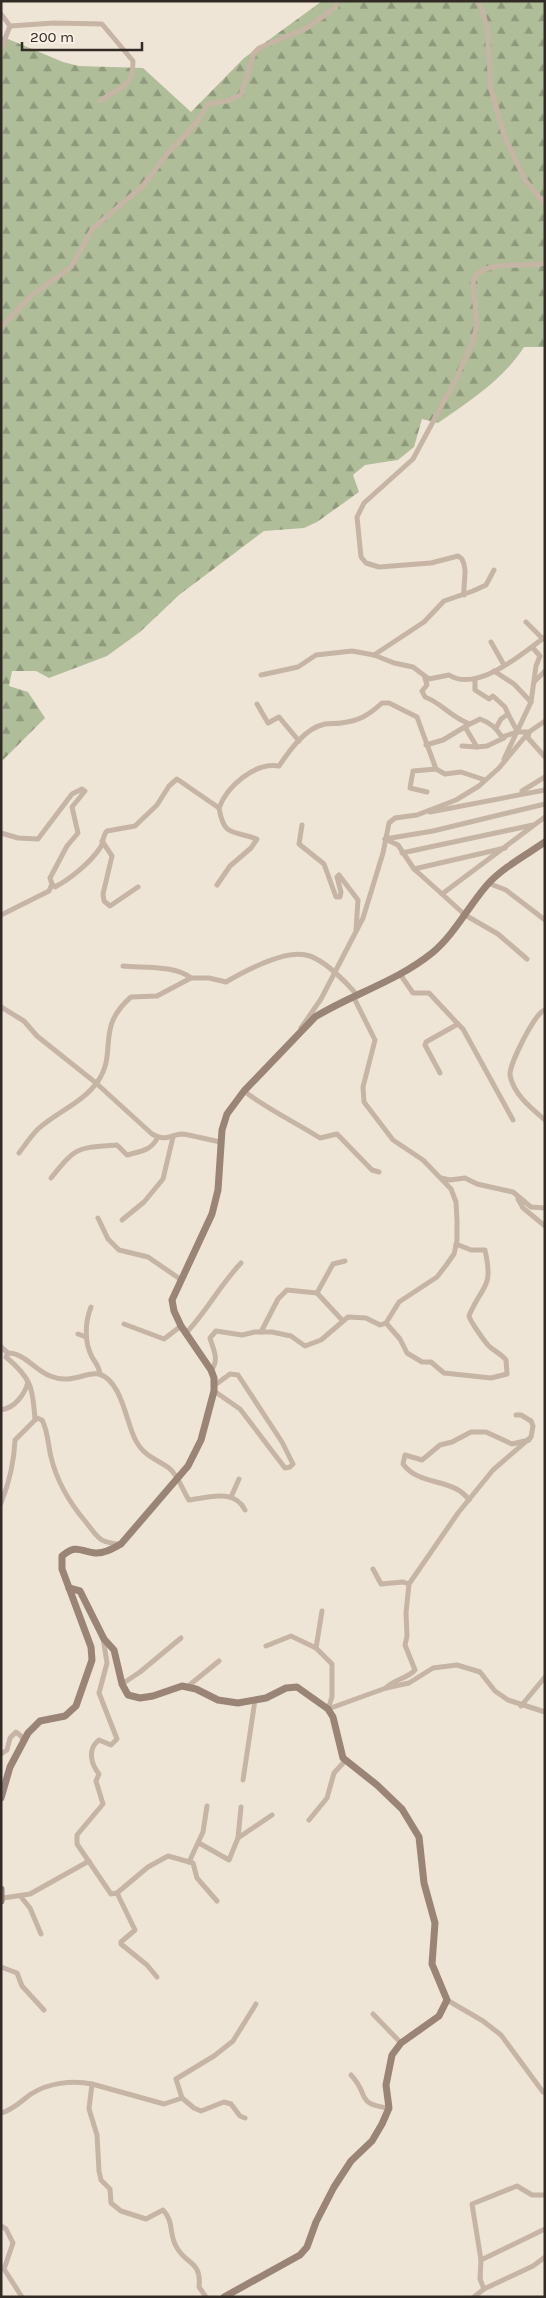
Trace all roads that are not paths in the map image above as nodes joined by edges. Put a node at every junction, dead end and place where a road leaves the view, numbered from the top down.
1 (336, 1) edge
2 (479, 1) edge
3 (1, 14) edge
4 (10, 26) junction
5 (1, 49) edge
6 (100, 101) dead end
7 (545, 204) edge
8 (545, 264) edge
9 (1, 327) edge
10 (494, 570) dead end
11 (464, 595) junction
12 (526, 622) dead end
13 (544, 638) edge
14 (491, 642) dead end
15 (532, 647) junction
16 (374, 655) junction
17 (504, 665) junction
18 (494, 671) junction
19 (545, 671) edge
20 (262, 675) dead end
21 (425, 678) junction
22 (475, 679) junction
23 (535, 681) junction
24 (530, 702) junction
25 (257, 704) dead end
26 (508, 714) junction
27 (545, 720) edge
28 (468, 726) junction
29 (496, 728) junction
30 (517, 732) junction
31 (530, 732) junction
32 (505, 737) junction
33 (299, 741) junction
34 (426, 745) junction
35 (462, 746) dead end
36 (477, 747) junction
37 (545, 748) edge
38 (540, 752) junction
39 (545, 757) edge
40 (499, 768) junction
41 (436, 769) junction
42 (545, 778) edge
43 (485, 780) junction
44 (545, 790) edge
45 (427, 792) dead end
46 (518, 794) junction
47 (545, 804) edge
48 (219, 808) junction
49 (416, 814) junction
50 (545, 817) edge
51 (536, 824) junction
52 (302, 825) dead end
53 (1, 833) edge
54 (385, 839) junction
55 (102, 841) junction
56 (545, 842) edge
57 (505, 848) junction
58 (402, 853) junction
59 (414, 869) junction
60 (488, 883) junction
61 (52, 884) junction
62 (217, 885) dead end
63 (138, 887) dead end
64 (442, 894) junction
65 (1, 915) edge
66 (465, 915) junction
67 (545, 920) edge
68 (355, 935) junction
69 (528, 959) dead end
70 (123, 966) dead end
71 (334, 974) junction
72 (400, 974) junction
73 (192, 978) junction
74 (356, 997) junction
75 (1, 1007) edge
76 (545, 1010) edge
77 (458, 1024) junction
78 (296, 1036) junction
79 (440, 1073) dead end
80 (96, 1084) junction
81 (244, 1091) junction
82 (513, 1120) dead end
83 (545, 1120) edge
84 (158, 1136) junction
85 (173, 1138) junction
86 (221, 1142) junction
87 (19, 1153) dead end
88 (378, 1172) dead end
89 (51, 1178) dead end
90 (441, 1178) junction
91 (513, 1192) junction
92 (545, 1208) edge
93 (98, 1218) dead end
94 (122, 1220) dead end
95 (545, 1226) edge
96 (456, 1244) junction
97 (345, 1261) dead end
98 (241, 1263) dead end
99 (180, 1279) junction
100 (317, 1293) junction
101 (91, 1307) dead end
102 (343, 1321) junction
103 (386, 1323) junction
104 (124, 1324) dead end
105 (181, 1326) junction
106 (260, 1332) junction
107 (186, 1333) junction
108 (78, 1334) dead end
109 (86, 1337) junction
110 (1, 1347) edge
111 (8, 1353) junction
112 (211, 1370) junction
113 (100, 1374) junction
114 (28, 1382) junction
115 (214, 1388) junction
116 (1, 1410) edge
117 (516, 1415) dead end
118 (35, 1420) junction
119 (529, 1440) junction
120 (177, 1479) junction
121 (239, 1480) dead end
122 (231, 1497) junction
123 (469, 1500) junction
124 (1, 1503) edge
125 (245, 1510) dead end
126 (122, 1544) junction
127 (373, 1569) dead end
128 (409, 1584) junction
129 (69, 1588) junction
130 (322, 1611) dead end
131 (102, 1635) junction
132 (180, 1638) dead end
133 (266, 1646) dead end
134 (316, 1648) junction
135 (219, 1661) dead end
136 (545, 1677) edge
137 (122, 1684) junction
138 (186, 1687) junction
139 (386, 1688) junction
140 (255, 1700) junction
141 (521, 1706) junction
142 (328, 1708) junction
143 (545, 1712) edge
144 (24, 1741) junction
145 (1, 1754) edge
146 (346, 1760) junction
147 (243, 1780) dead end
148 (1, 1798) edge
149 (207, 1806) dead end
150 (240, 1807) dead end
151 (272, 1815) dead end
152 (309, 1820) dead end
153 (238, 1838) junction
154 (199, 1843) junction
155 (89, 1861) junction
156 (189, 1862) junction
157 (1, 1889) edge
158 (117, 1893) junction
159 (21, 1897) junction
160 (2, 1899) edge
161 (217, 1901) dead end
162 (41, 1934) dead end
163 (1, 1967) edge
164 (157, 1977) dead end
165 (447, 2000) junction
166 (256, 2004) dead end
167 (44, 2010) dead end
168 (373, 2014) dead end
169 (401, 2043) junction
170 (351, 2075) dead end
171 (92, 2084) junction
172 (543, 2092) dead end
173 (182, 2098) junction
174 (389, 2108) junction
175 (1, 2113) edge
176 (245, 2118) dead end
177 (545, 2195) edge
178 (1, 2226) edge
179 (545, 2229) edge
180 (545, 2258) edge
181 (481, 2260) junction
182 (484, 2289) junction
183 (22, 2297) edge
184 (206, 2297) edge
185 (224, 2297) edge
186 (474, 2297) edge

1 - 9 street
2 - 7 street
3 - 4 street
4 - 5 street
4 - 6 street
8 - 11 street
10 - 11 street
11 - 16 street
12 - 13 street
13 - 15 street
14 - 17 street
15 - 17 street
15 - 23 street
16 - 20 street
16 - 21 street
17 - 18 street
18 - 22 street
18 - 24 street
19 - 23 street
21 - 22 street
21 - 28 street
22 - 26 street
23 - 24 street
24 - 30 street
25 - 33 street
26 - 29 street
26 - 30 street
27 - 31 street
28 - 29 street
28 - 34 street
28 - 36 street
29 - 32 street
30 - 31 street
30 - 32 street
30 - 40 street
31 - 38 street
31 - 40 street
32 - 36 street
33 - 34 street
33 - 48 street
34 - 41 street
35 - 36 street
37 - 38 street
38 - 39 street
40 - 43 street
41 - 43 street
41 - 45 street
42 - 46 street
43 - 49 street
44 - 46 street
46 - 49 street
47 - 54 street
48 - 55 street
48 - 62 street
49 - 54 street
50 - 51 street
51 - 57 street
51 - 58 street
52 - 68 street
53 - 61 street
54 - 58 street
54 - 68 street
55 - 61 street
55 - 63 street
56 - 60 street
57 - 59 street
57 - 64 street
58 - 59 street
59 - 64 street
60 - 66 street
60 - 67 street
61 - 65 street
64 - 66 street
66 - 69 street
66 - 72 street
68 - 71 street
70 - 73 street
71 - 73 street
71 - 74 street
71 - 78 street
72 - 74 street
72 - 77 street
73 - 80 street
74 - 78 street
74 - 90 street
75 - 80 street
76 - 83 street
77 - 79 street
77 - 82 street
78 - 81 street
80 - 84 street
80 - 87 street
81 - 86 street
81 - 88 street
84 - 85 street
84 - 89 street
85 - 86 street
85 - 94 street
86 - 99 street
90 - 91 street
90 - 96 street
91 - 92 street
91 - 95 street
93 - 99 street
96 - 103 street
96 - 103 street
97 - 100 street
98 - 107 street
99 - 105 street
100 - 102 street
100 - 106 street
101 - 109 street
102 - 103 street
102 - 106 street
104 - 105 street
105 - 107 street
106 - 112 street
107 - 112 street
108 - 109 street
109 - 113 street
110 - 111 street
111 - 113 street
111 - 114 street
112 - 115 street
113 - 120 street
114 - 116 street
114 - 118 street
115 - 115 street
115 - 120 street
117 - 119 street
118 - 124 street
118 - 126 street
119 - 123 street
119 - 123 street
120 - 122 street
120 - 126 street
121 - 122 street
122 - 125 street
123 - 128 street
126 - 129 street
127 - 128 street
128 - 139 street
129 - 131 street
129 - 144 street
130 - 134 street
131 - 137 street
131 - 155 street
132 - 137 street
133 - 134 street
134 - 142 street
135 - 138 street
136 - 141 street
137 - 138 street
138 - 140 street
139 - 141 street
139 - 142 street
140 - 142 street
140 - 147 street
141 - 143 street
142 - 146 street
144 - 145 street
144 - 148 street
146 - 152 street
146 - 165 street
149 - 154 street
150 - 153 street
151 - 153 street
153 - 154 street
154 - 156 street
155 - 158 street
155 - 159 street
156 - 158 street
156 - 161 street
157 - 160 street
158 - 164 street
159 - 160 street
159 - 162 street
163 - 167 street
165 - 169 street
165 - 172 street
166 - 173 street
168 - 169 street
169 - 174 street
170 - 174 street
171 - 173 street
171 - 175 street
171 - 184 street
173 - 176 street
174 - 185 street
177 - 181 street
178 - 183 street
179 - 181 street
180 - 182 street
181 - 182 street
182 - 186 street

